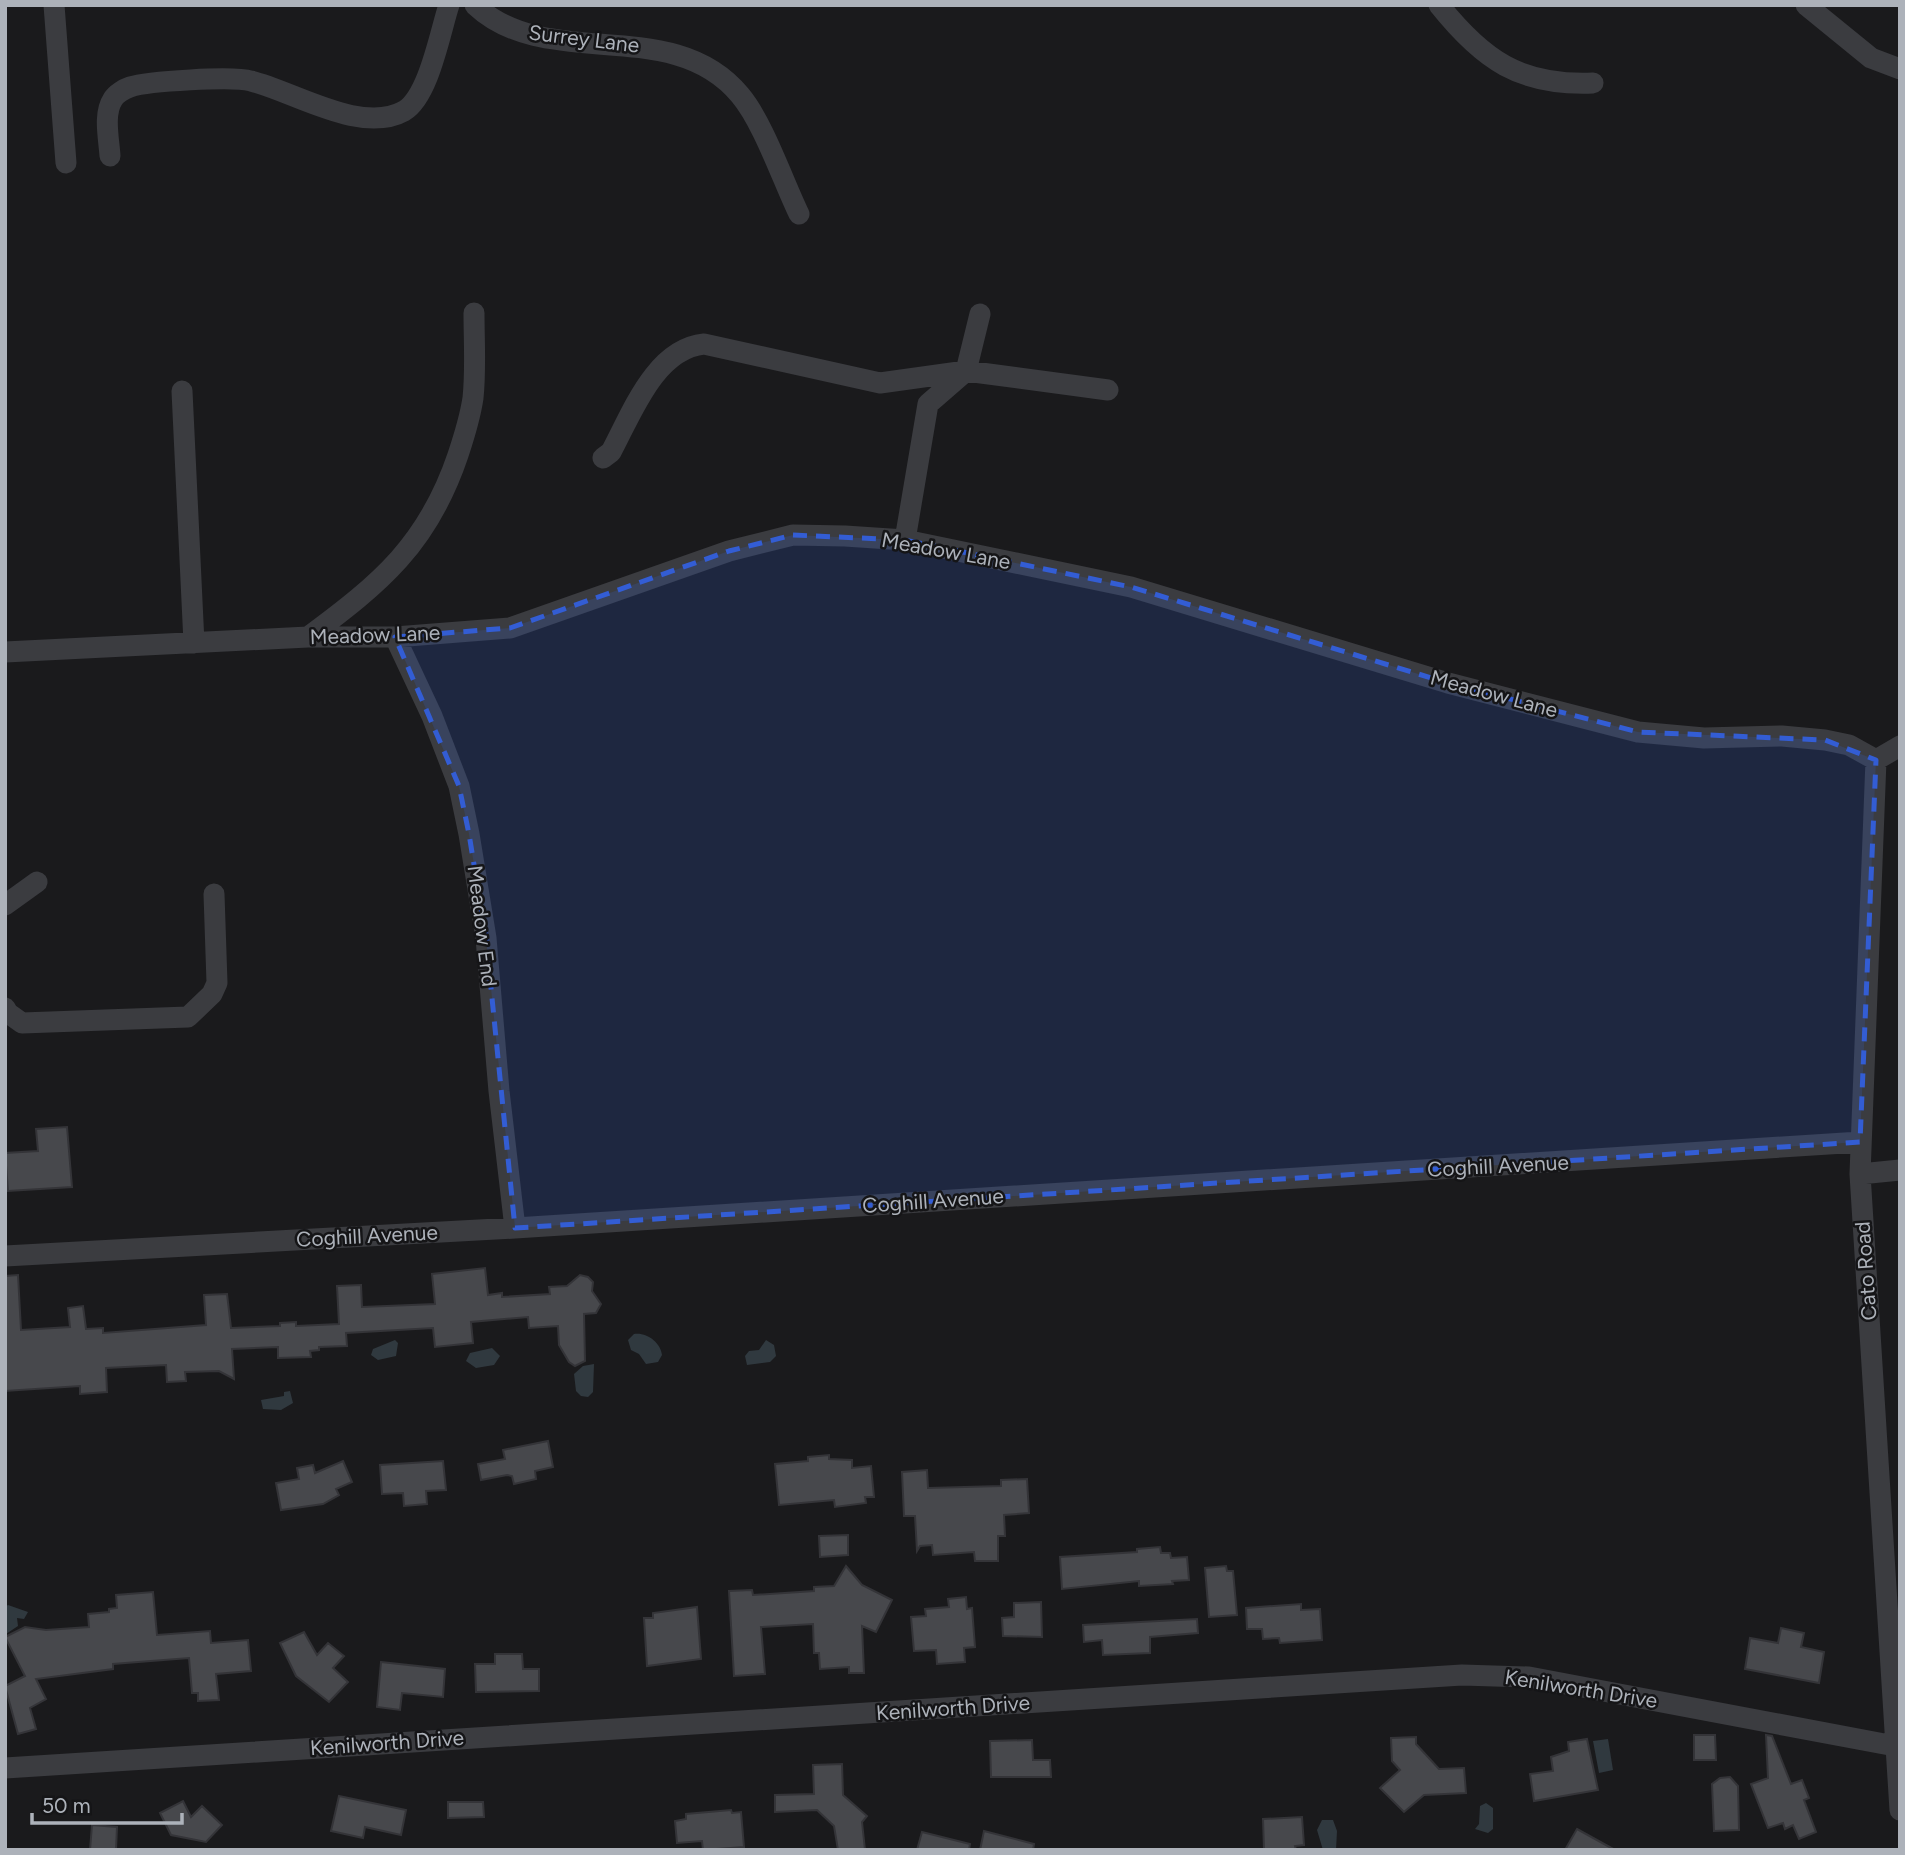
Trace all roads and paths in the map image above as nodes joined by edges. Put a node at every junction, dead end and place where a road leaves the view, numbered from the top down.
1 (54, 5) edge
2 (449, 5) edge
3 (475, 5) edge
4 (1438, 5) edge
5 (1806, 5) edge
6 (1900, 69) edge
7 (1593, 83) dead end
8 (110, 156) dead end
9 (66, 163) dead end
10 (799, 214) dead end
11 (474, 313) dead end
12 (980, 314) dead end
13 (966, 371) junction
14 (1108, 390) dead end
15 (182, 391) dead end
16 (603, 458) dead end
17 (905, 540) junction
18 (308, 637) junction
19 (395, 637) junction
20 (194, 642) junction
21 (5, 652) edge
22 (1900, 746) edge
23 (1876, 760) junction
24 (37, 882) dead end
25 (214, 894) dead end
26 (5, 905) edge
27 (5, 1008) edge
28 (1860, 1142) junction
29 (1900, 1170) edge
30 (1860, 1174) junction
31 (515, 1228) junction
32 (5, 1256) edge
33 (1895, 1746) junction
34 (5, 1768) edge
35 (1900, 1810) edge

1 - 9 street
2 - 8 street
3 - 10 street, Surrey Lane
4 - 7 street
5 - 6 street
11 - 18 street
12 - 13 street
13 - 14 street
13 - 16 street
13 - 17 street
15 - 20 street
17 - 19 street, Meadow Lane
17 - 23 street, Meadow Lane
18 - 19 street, Meadow Lane
18 - 20 street, Meadow Lane
19 - 31 street, Meadow End
20 - 21 street, Meadow Lane
22 - 23 street
23 - 28 street, Cato Road
24 - 26 street
25 - 27 street
28 - 30 street, Cato Road
28 - 31 street, Coghill Avenue
29 - 30 street
30 - 33 street, Cato Road
31 - 32 street, Coghill Avenue
33 - 34 street, Kenilworth Drive
33 - 35 street, Cato Road

